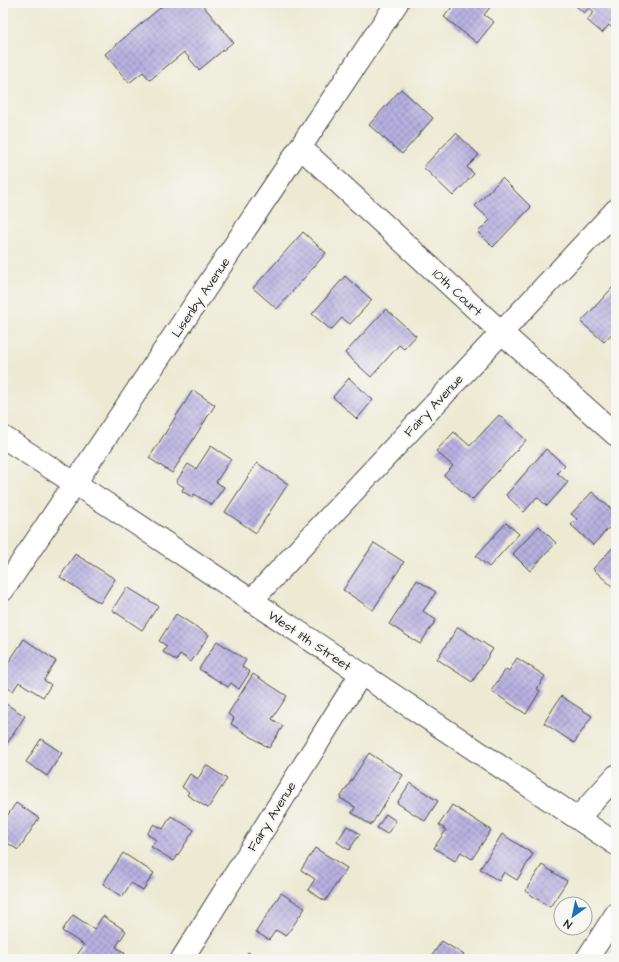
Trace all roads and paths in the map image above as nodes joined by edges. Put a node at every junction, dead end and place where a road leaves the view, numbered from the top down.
1 (397, 3) edge
2 (300, 148) junction
3 (616, 210) edge
4 (501, 332) junction
5 (616, 435) edge
6 (3, 437) edge
7 (75, 483) junction
8 (3, 590) edge
9 (251, 601) junction
10 (361, 674) junction
11 (616, 776) edge
12 (578, 818) junction
13 (616, 844) edge
14 (616, 914) edge
15 (182, 959) edge
16 (587, 959) edge

1 - 2 street, Lisenby Avenue
2 - 4 street, 10th Court
2 - 7 street, Lisenby Avenue
3 - 4 street, Fairy Avenue
4 - 5 street, 10th Court
4 - 9 street, Fairy Avenue
6 - 7 street, West 11th Street
7 - 8 street, Lisenby Avenue
7 - 9 street, West 11th Street
9 - 10 street, West 11th Street
10 - 12 street, West 11th Street
10 - 15 street, Fairy Avenue
11 - 12 street
12 - 13 street, West 11th Street
14 - 16 street

